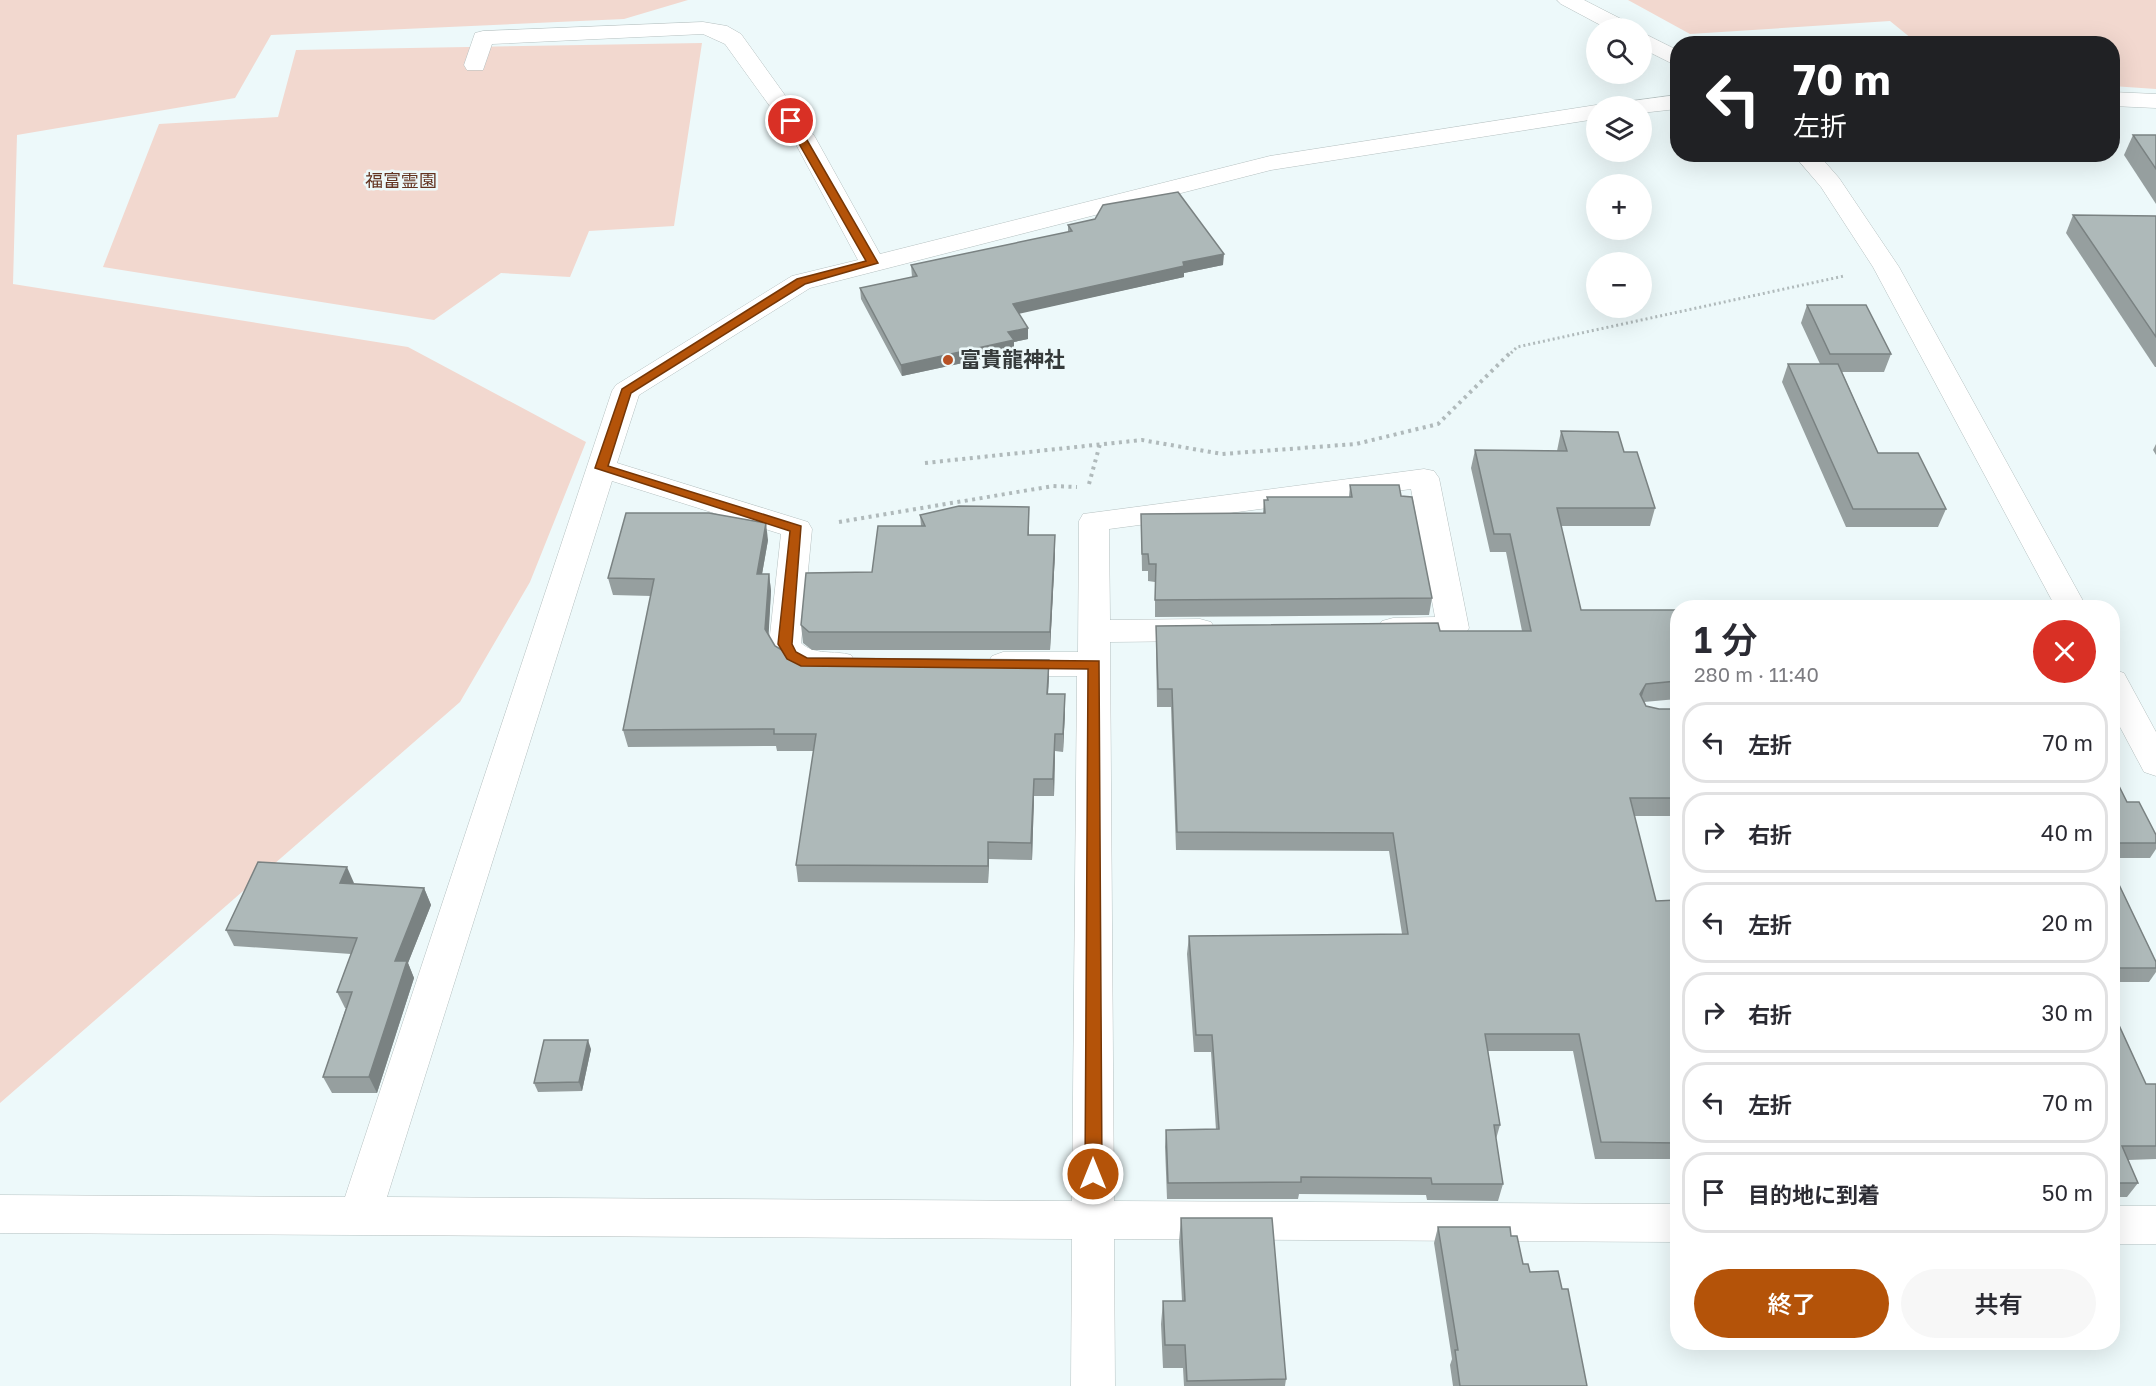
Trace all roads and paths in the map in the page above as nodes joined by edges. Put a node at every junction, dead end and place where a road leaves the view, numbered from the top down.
1 (1568, 0) edge
2 (1602, 18) edge
3 (1652, 45) edge
4 (1670, 55) edge
5 (475, 65) dead end
6 (2120, 99) edge
7 (2156, 101) edge
8 (1670, 103) edge
9 (1652, 105) edge
10 (1586, 113) edge
11 (1812, 162) edge
12 (872, 263) junction
13 (1886, 267) junction
14 (1100, 444) junction
15 (926, 463) dead end
16 (602, 468) junction
17 (796, 529) junction
18 (2068, 600) edge
19 (1358, 629) edge
20 (1226, 630) edge
21 (1094, 631) junction
22 (875, 663) edge
23 (979, 663) edge
24 (1094, 664) junction
25 (2121, 712) edge
26 (2156, 763) edge
27 (0, 1214) edge
28 (360, 1216) junction
29 (1093, 1220) junction
30 (1670, 1223) edge
31 (2120, 1225) edge
32 (2156, 1225) edge
33 (1093, 1386) edge

1 - 2 street
3 - 4 street
5 - 12 street
6 - 7 street
8 - 9 street
10 - 12 street
11 - 13 street
12 - 16 street
13 - 14 path
13 - 18 street
14 - 15 path
14 - 17 path
16 - 17 street
16 - 28 street
17 - 22 street
19 - 21 street
20 - 21 street
21 - 24 street
23 - 24 street
24 - 29 street
25 - 26 street
27 - 28 street
28 - 29 street
29 - 30 street
29 - 33 street
31 - 32 street

